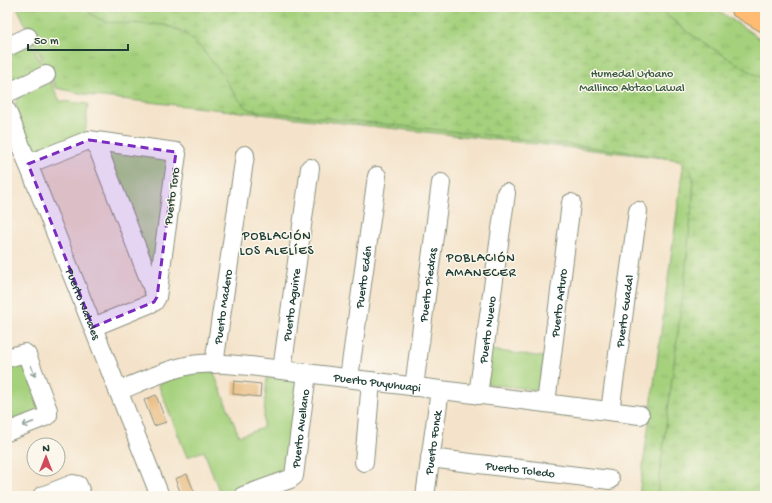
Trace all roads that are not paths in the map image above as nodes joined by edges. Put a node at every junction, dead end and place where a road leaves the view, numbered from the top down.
1 (741, 7) edge
2 (765, 21) edge
3 (28, 37) dead end
4 (7, 47) edge
5 (46, 75) dead end
6 (7, 93) edge
7 (7, 111) edge
8 (95, 141) junction
9 (245, 155) dead end
10 (28, 164) junction
11 (310, 168) dead end
12 (377, 176) dead end
13 (441, 184) dead end
14 (506, 193) dead end
15 (571, 202) dead end
16 (638, 211) dead end
17 (157, 297) junction
18 (93, 327) junction
19 (7, 358) edge
20 (214, 364) junction
21 (282, 370) junction
22 (307, 373) junction
23 (349, 378) junction
24 (371, 381) junction
25 (414, 387) junction
26 (440, 390) junction
27 (118, 391) junction
28 (478, 395) junction
29 (546, 403) junction
30 (610, 412) junction
31 (640, 415) dead end
32 (7, 432) edge
33 (430, 458) junction
34 (364, 462) dead end
35 (610, 480) dead end
36 (42, 496) edge
37 (82, 496) edge
38 (160, 496) edge
39 (243, 496) edge
40 (425, 496) edge

1 - 2 main road
3 - 4 street
5 - 6 street
7 - 10 street, Puerto Natales
8 - 10 street, Puerto Toro
8 - 17 street
8 - 17 street, Puerto Toro
9 - 20 street, Puerto Madero
10 - 18 street, Puerto Natales
11 - 21 street, Puerto Aguirre
12 - 23 street, Puerto Edén
13 - 25 street, Puerto Piedras
14 - 28 street, Puerto Nuevo
15 - 29 street, Puerto Arturo
16 - 30 street, Puerto Guadal
17 - 18 street
18 - 27 street, Puerto Natales
19 -> 32 street
20 - 21 street, Puerto Puyuhuapi
20 - 27 street, Puerto Puyuhuapi
21 - 22 street, Puerto Puyuhuapi
22 - 23 street, Puerto Puyuhuapi
22 - 39 street, Puerto Avellano
23 - 24 street, Puerto Puyuhuapi
24 - 25 street, Puerto Puyuhuapi
24 - 34 street
25 - 26 street, Puerto Puyuhuapi
26 - 28 street, Puerto Puyuhuapi
26 - 33 street, Puerto Fonck
27 - 38 street, Puerto Natales
28 - 29 street, Puerto Puyuhuapi
29 - 30 street, Puerto Puyuhuapi
30 - 31 street, Puerto Puyuhuapi
33 - 35 street, Puerto Toledo
33 - 40 street, Puerto Fonck
36 - 37 street

